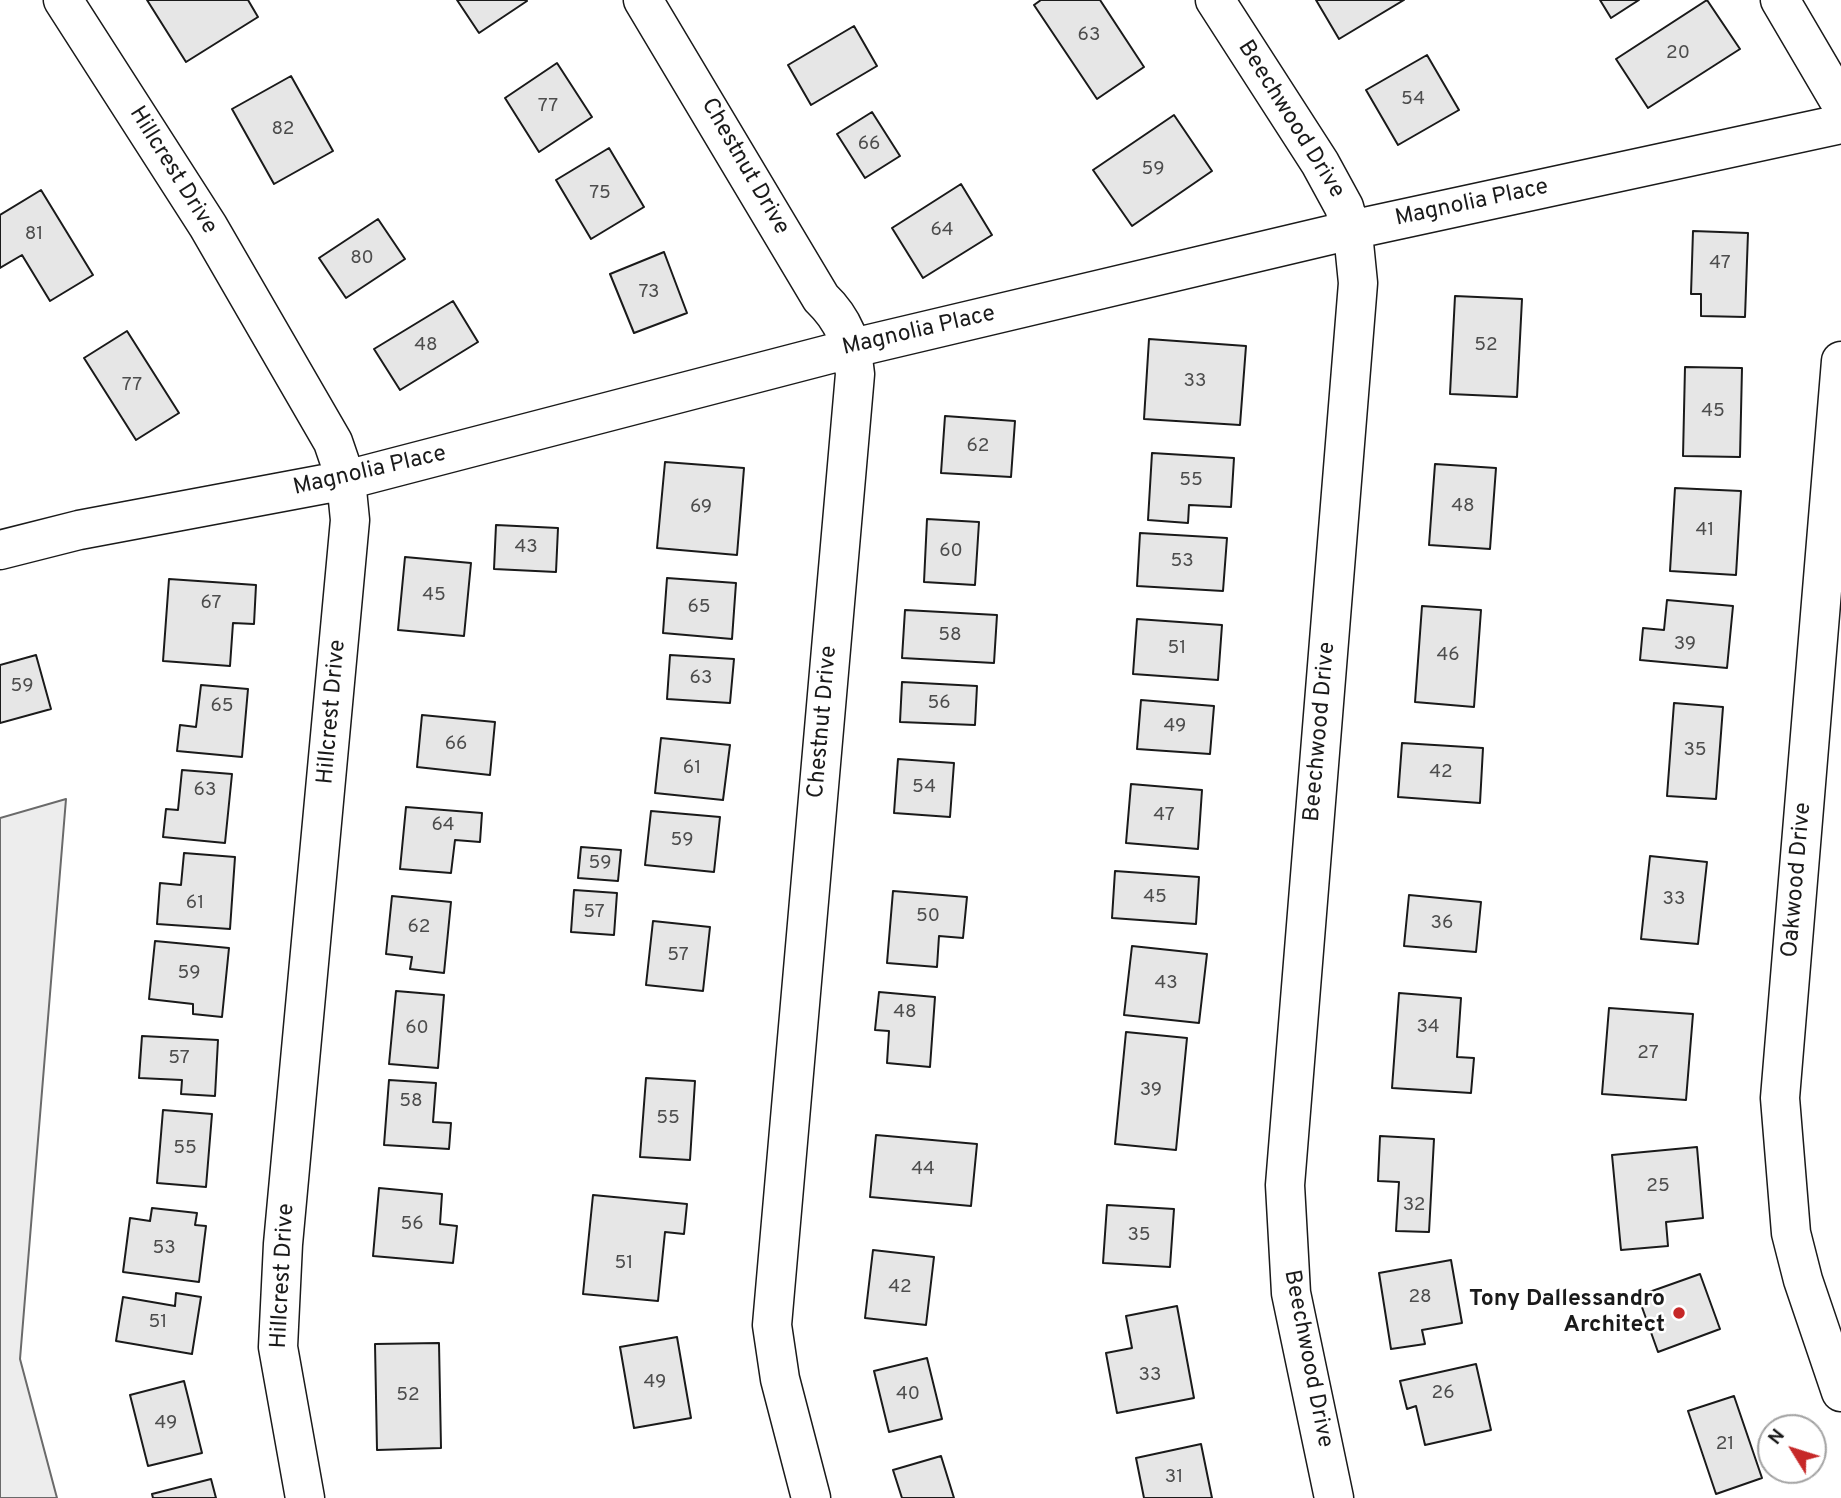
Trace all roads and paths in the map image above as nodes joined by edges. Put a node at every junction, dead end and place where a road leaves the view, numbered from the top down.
1 (63, 0) edge
2 (643, 0) edge
3 (1215, 0) edge
4 (1780, 0) edge
5 (1841, 104) edge
6 (1841, 124) edge
7 (1351, 230) junction
8 (853, 348) junction
9 (1841, 361) edge
10 (346, 480) junction
11 (0, 550) edge
12 (1841, 1392) edge
13 (305, 1498) edge
14 (811, 1498) edge
15 (1334, 1498) edge

1 - 10 street, Hillcrest Drive
2 - 8 street, Chestnut Drive
3 - 7 street, Beechwood Drive
4 - 5 street
6 - 7 street, Magnolia Place
7 - 8 street, Magnolia Place
7 - 15 street, Beechwood Drive
8 - 10 street, Magnolia Place
8 - 14 street, Chestnut Drive
9 - 12 street, Oakwood Drive
10 - 11 street, Magnolia Place
10 - 13 street, Hillcrest Drive

